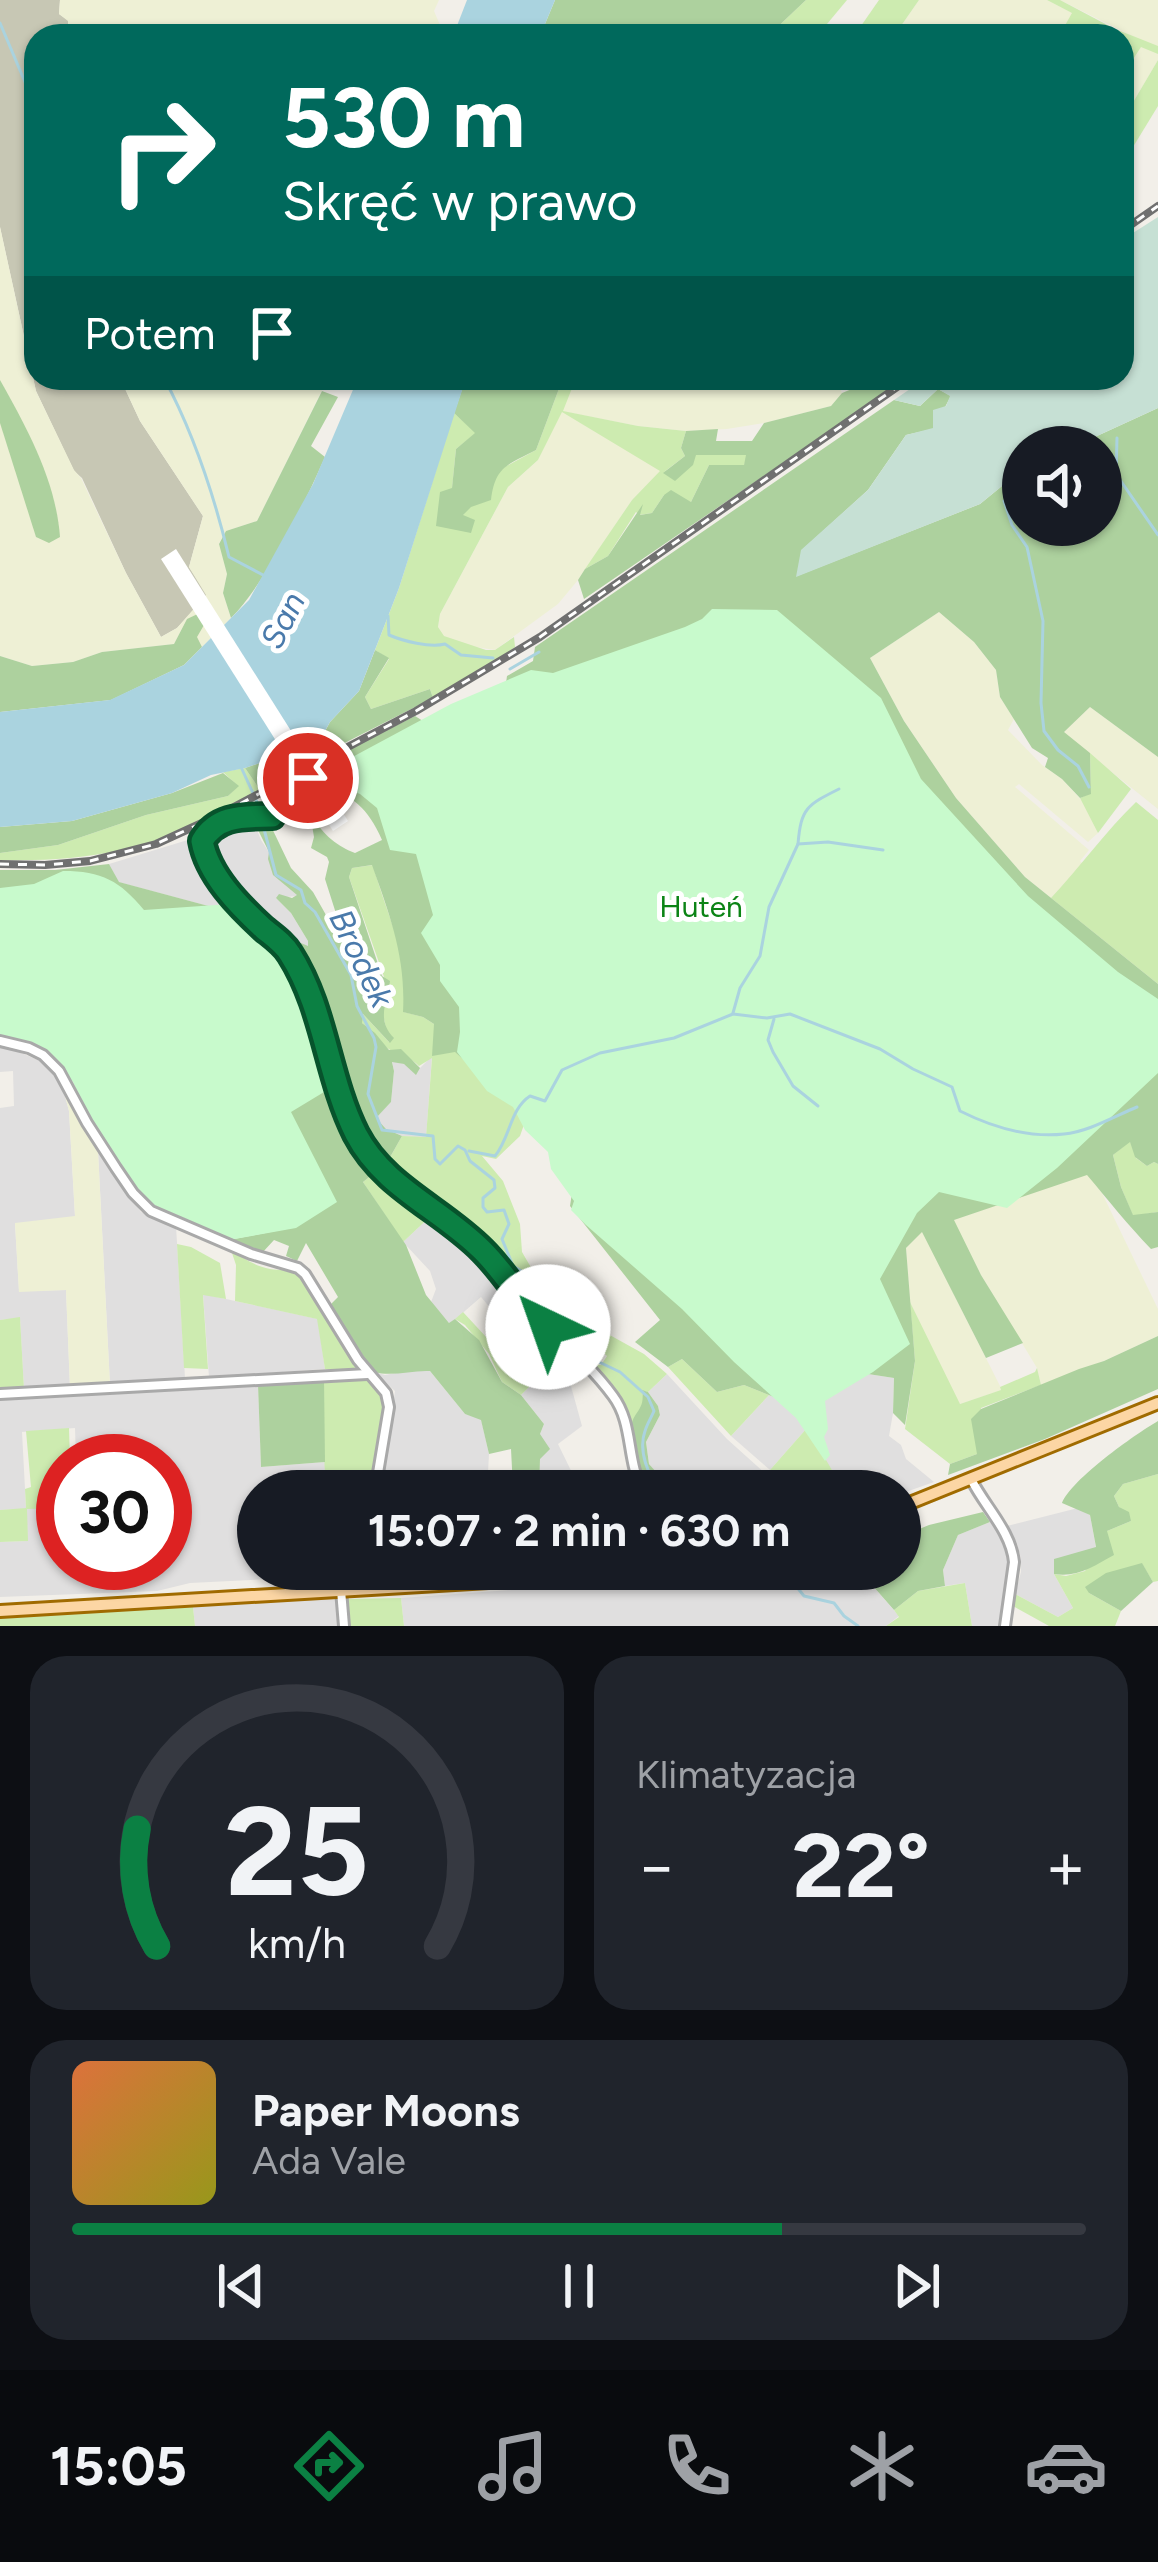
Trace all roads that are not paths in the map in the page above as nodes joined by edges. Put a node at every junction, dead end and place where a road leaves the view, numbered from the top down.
1 (308, 778) dead end
2 (0, 1041) edge
3 (368, 1374) junction
4 (0, 1394) edge
5 (1158, 1403) edge
6 (379, 1470) edge
7 (634, 1470) edge
8 (971, 1479) junction
9 (921, 1499) edge
10 (340, 1590) joint
11 (0, 1611) edge
12 (344, 1626) edge
13 (1005, 1626) edge

1 - 7 street
2 - 3 street
3 - 4 street
3 - 6 street
5 - 8 main road
8 - 9 main road
8 - 13 street
10 - 11 main road
10 - 12 street

